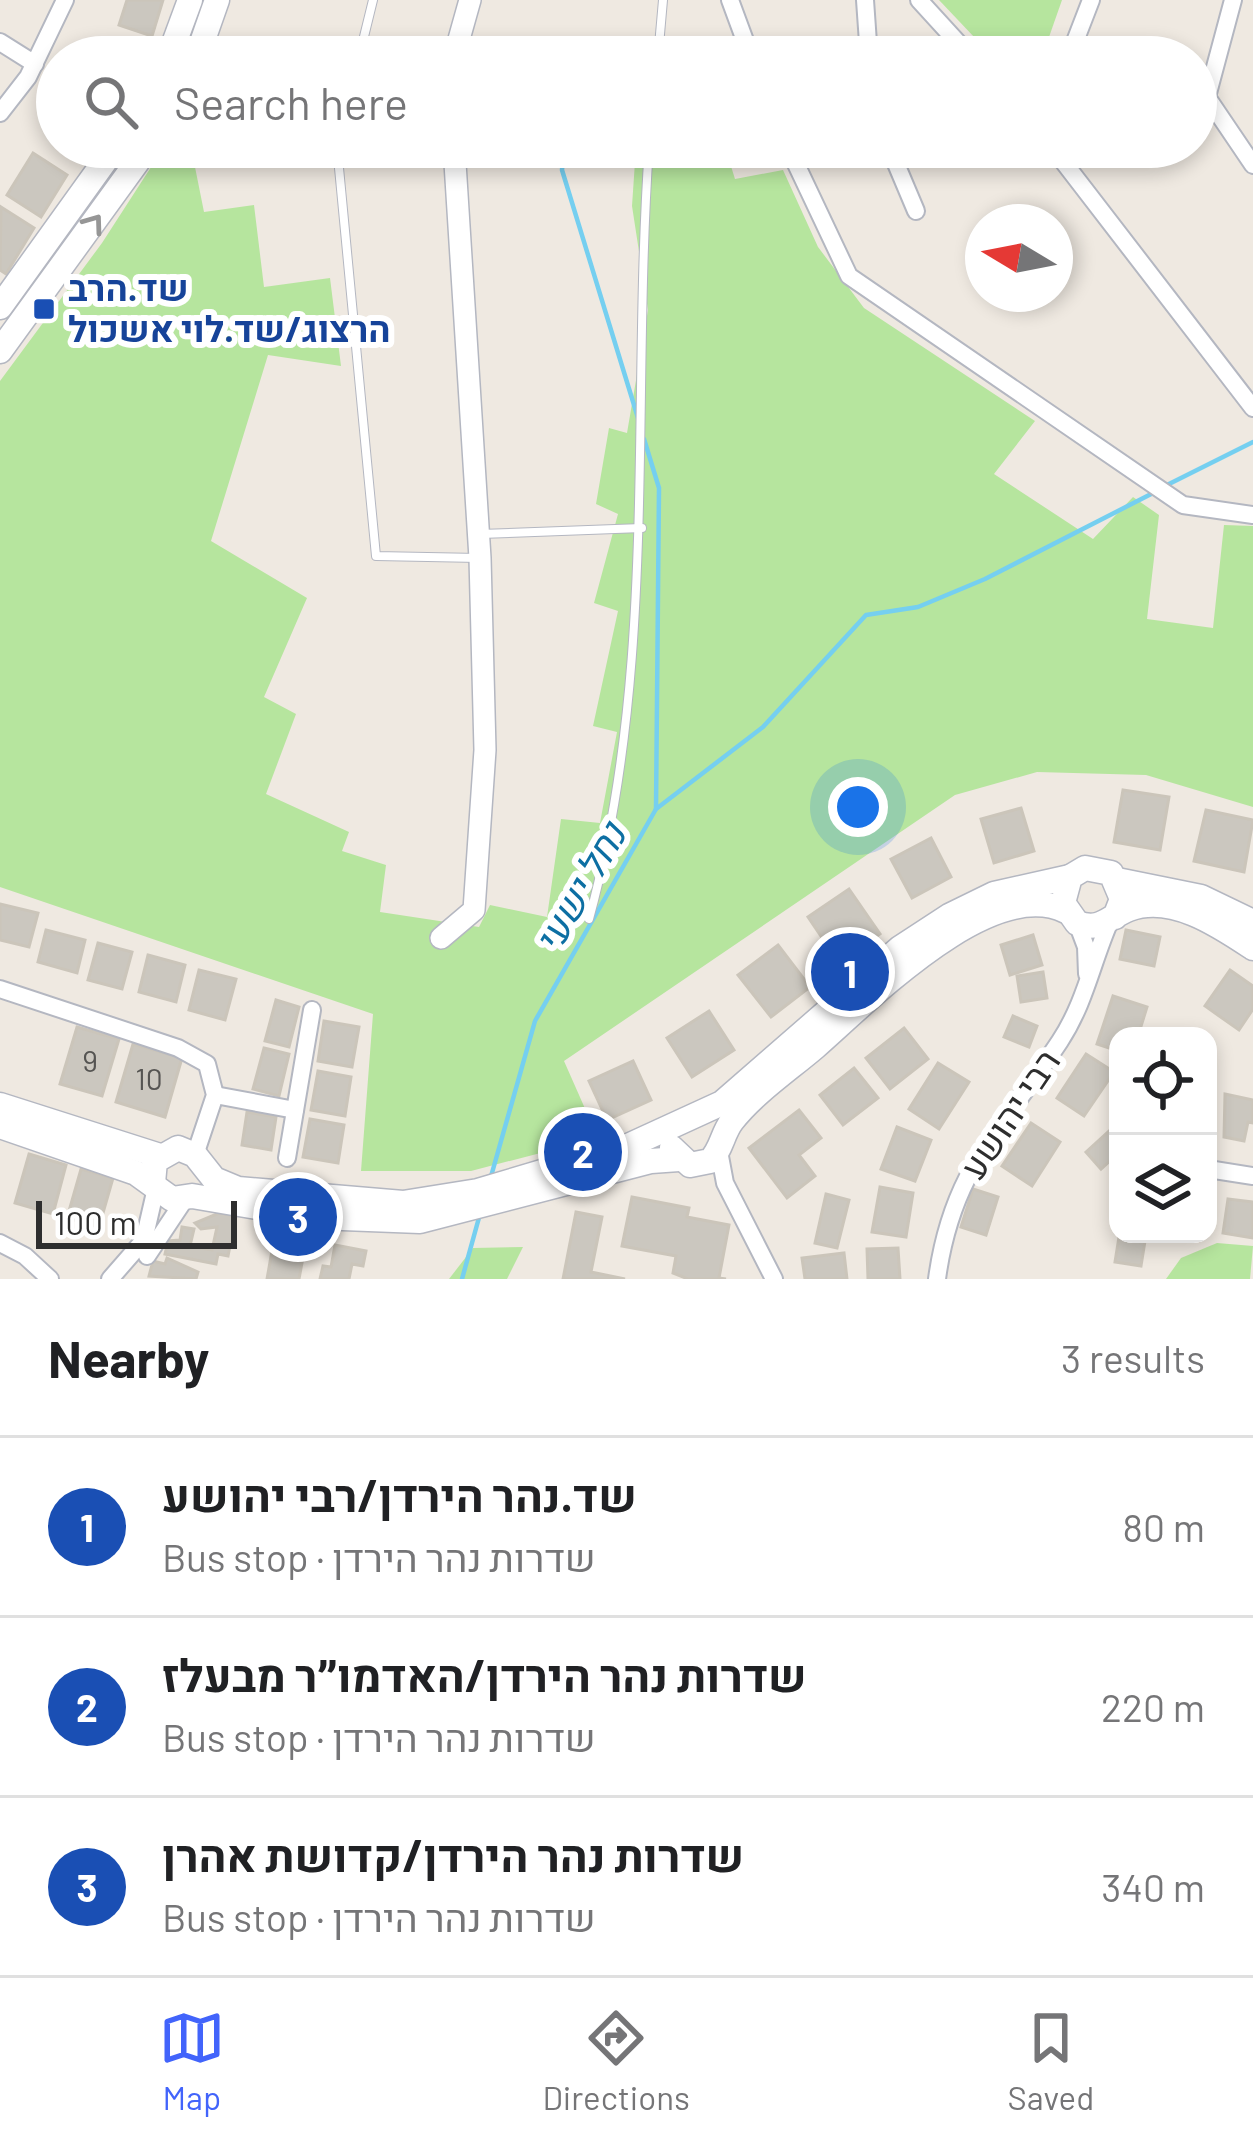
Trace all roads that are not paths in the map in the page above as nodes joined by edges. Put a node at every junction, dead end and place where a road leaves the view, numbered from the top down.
1 (65, 0) edge
2 (190, 0) edge
3 (217, 0) edge
4 (373, 0) edge
5 (470, 0) edge
6 (663, 0) edge
7 (730, 0) edge
8 (865, 0) edge
9 (919, 0) edge
10 (1091, 0) edge
11 (1233, 0) edge
12 (48, 36) edge
13 (177, 36) edge
14 (204, 36) edge
15 (364, 36) edge
16 (460, 36) edge
17 (660, 36) edge
18 (743, 36) edge
19 (868, 36) edge
20 (952, 36) edge
21 (1077, 36) edge
22 (0, 42) edge
23 (1217, 60) edge
24 (35, 64) joint
25 (1217, 112) edge
26 (0, 113) edge
27 (1253, 165) edge
28 (101, 168) edge
29 (133, 168) edge
30 (339, 168) edge
31 (455, 168) edge
32 (649, 168) edge
33 (798, 168) edge
34 (898, 168) edge
35 (1068, 168) edge
36 (916, 211) dead end
37 (0, 307) edge
38 (0, 351) edge
39 (1253, 408) edge
40 (1253, 515) edge
41 (642, 528) junction
42 (478, 534) junction
43 (480, 558) junction
44 (1070, 877) junction
45 (1117, 880) junction
46 (1071, 917) junction
47 (589, 919) dead end
48 (1113, 919) junction
49 (1253, 922) edge
50 (441, 938) dead end
51 (1253, 948) edge
52 (0, 989) edge
53 (312, 1010) dead end
54 (1072, 1020) junction
55 (214, 1095) junction
56 (0, 1105) edge
57 (296, 1110) junction
58 (686, 1118) junction
59 (0, 1126) edge
60 (721, 1146) junction
61 (184, 1156) junction
62 (287, 1158) dead end
63 (688, 1162) junction
64 (1217, 1170) edge
65 (1253, 1176) edge
66 (155, 1185) junction
67 (189, 1198) junction
68 (739, 1210) junction
69 (424, 1212) junction
70 (0, 1243) edge
71 (50, 1279) edge
72 (110, 1279) edge
73 (127, 1279) edge
74 (774, 1279) edge
75 (938, 1279) edge

1 - 12 street
2 - 13 main road
3 - 14 main road
4 - 15 lane
5 - 16 street
6 - 17 lane
7 - 18 street
8 - 19 street
9 - 20 street
10 - 21 street
11 - 23 street
22 - 24 street
24 - 26 street
25 - 27 street
28 - 37 main road
38 -> 29 main road
30 - 43 lane
31 - 42 street
32 - 41 lane
33 - 40 street
34 - 36 street
35 - 39 street
41 - 42 lane
41 - 47 lane
42 - 43 street
43 - 50 street
44 - 45 main road
44 - 46 main road
44 - 58 main road
45 - 48 main road
45 - 49 main road
46 - 48 main road
46 - 54 street, רבי יהושע
46 - 60 main road
48 - 51 main road
48 - 54 street, רבי יהושע
52 - 55 street
53 - 57 street
54 - 75 street, רבי יהושע
55 - 57 street
55 - 61 street
56 - 61 main road
57 - 62 street
58 - 60 main road
58 - 63 main road
58 - 69 main road
59 - 66 main road
60 - 63 main road
60 - 68 street
61 - 66 main road
61 - 67 main road
61 - 69 main road
63 - 68 street
63 - 69 main road
64 - 65 street
66 - 67 main road
66 - 72 street
67 - 69 main road
67 - 73 street
68 - 74 street
70 - 71 street

